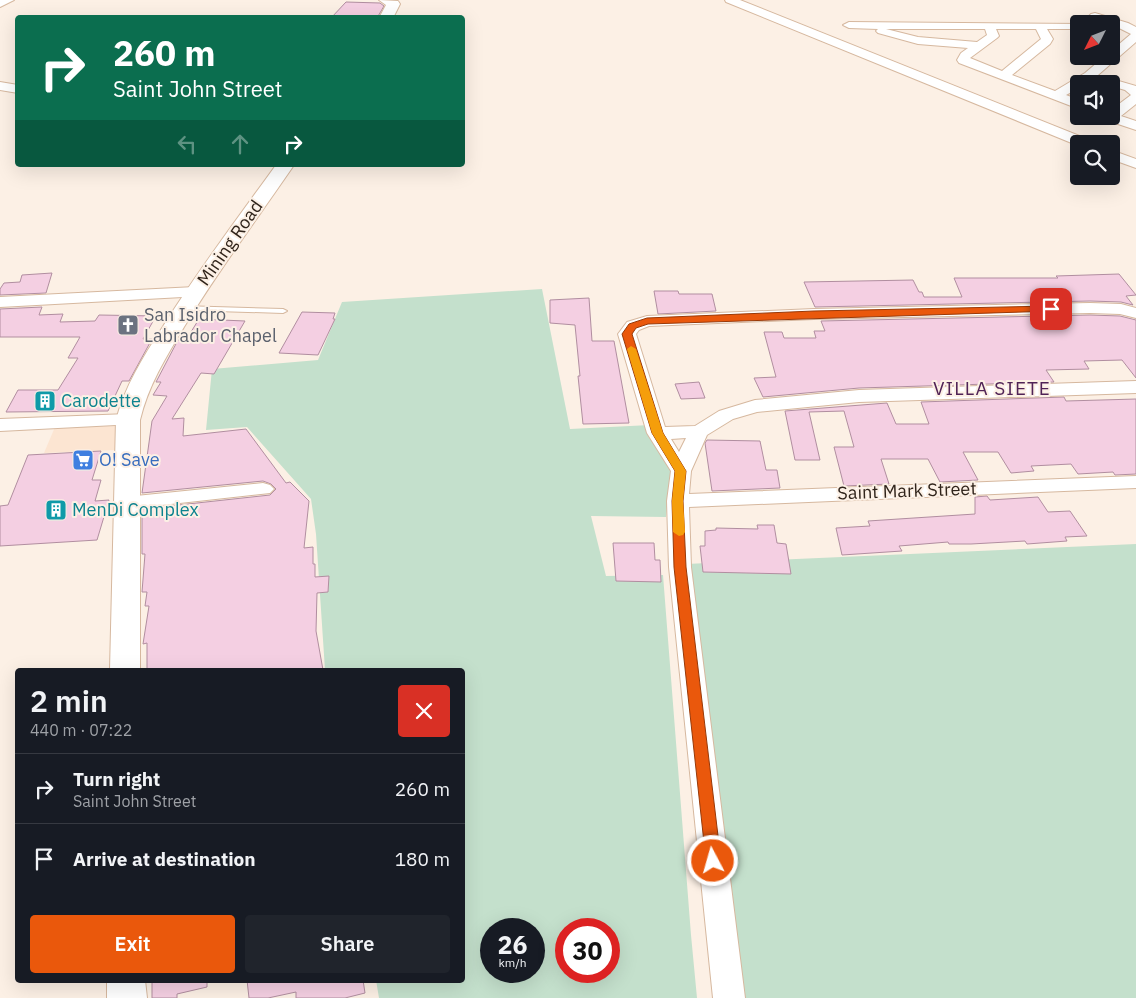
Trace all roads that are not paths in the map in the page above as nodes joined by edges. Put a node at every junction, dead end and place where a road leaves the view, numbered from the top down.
1 (9, 0) edge
2 (386, 0) edge
3 (730, 0) edge
4 (0, 4) edge
5 (388, 15) edge
6 (849, 25) dead end
7 (869, 25) junction
8 (1120, 25) edge
9 (989, 26) junction
10 (1040, 26) junction
11 (1070, 26) edge
12 (1120, 26) edge
13 (1124, 26) junction
14 (1136, 32) edge
15 (1136, 36) edge
16 (980, 46) junction
17 (1090, 75) edge
18 (1003, 76) junction
19 (1120, 85) edge
20 (0, 86) edge
21 (15, 88) edge
22 (1070, 88) edge
23 (1056, 96) junction
24 (1136, 97) edge
25 (1070, 101) edge
26 (1120, 109) edge
27 (1120, 120) edge
28 (1136, 126) edge
29 (1070, 137) edge
30 (1120, 158) edge
31 (1136, 164) edge
32 (284, 167) edge
33 (190, 300) junction
34 (0, 302) edge
35 (282, 311) dead end
36 (1136, 313) edge
37 (1136, 387) edge
38 (128, 420) junction
39 (0, 425) edge
40 (699, 432) junction
41 (657, 433) junction
42 (681, 471) junction
43 (1136, 482) edge
44 (262, 489) dead end
45 (678, 501) junction
46 (126, 503) junction
47 (125, 668) edge
48 (126, 983) edge
49 (126, 998) edge
50 (729, 998) edge

1 - 4 street
2 - 5 street
3 - 29 street
6 - 7 street
7 - 9 street
7 - 16 street
8 - 13 street
9 - 10 street
9 - 16 street
10 - 11 street
10 - 18 street
12 - 13 street
13 - 14 street
15 - 17 street
16 - 18 street
18 - 23 street
19 - 24 street
20 - 21 street
22 - 23 street
23 - 25 street
24 - 26 street
27 - 28 street
30 - 31 street
32 - 33 street, Mining Road
33 - 34 street
33 - 35 lane
33 - 38 street, Mining Road
36 - 41 street
37 - 40 street
38 - 39 street
38 - 46 street, Mining Road
40 - 41 street
40 - 42 street
41 - 42 street
42 - 45 street
43 - 45 street, Saint Mark Street
44 - 46 street
45 - 50 street
46 - 47 street, Mining Road
48 - 49 street

